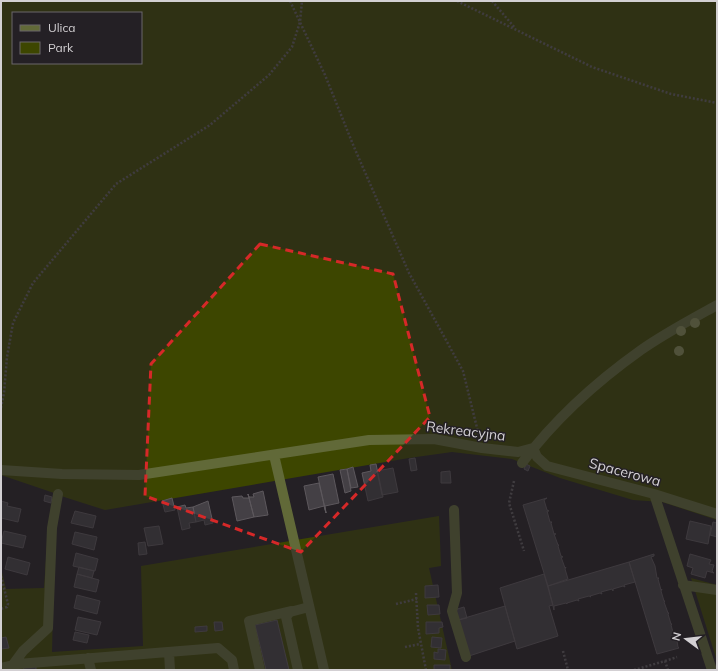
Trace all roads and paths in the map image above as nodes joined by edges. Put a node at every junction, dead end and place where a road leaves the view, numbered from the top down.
1 (290, 1) edge
2 (302, 1) edge
3 (457, 1) edge
4 (492, 1) edge
5 (300, 22) junction
6 (516, 29) junction
7 (717, 102) edge
8 (717, 304) edge
9 (1, 408) edge
10 (482, 448) junction
11 (533, 448) junction
12 (274, 455) junction
13 (522, 463) dead end
14 (1, 470) edge
15 (514, 481) dead end
16 (58, 494) dead end
17 (654, 494) junction
18 (454, 510) dead end
19 (717, 514) edge
20 (524, 550) dead end
21 (1, 576) edge
22 (683, 585) junction
23 (717, 590) edge
24 (416, 593) dead end
25 (416, 599) junction
26 (396, 604) dead end
27 (309, 607) junction
28 (1, 609) edge
29 (291, 612) junction
30 (421, 644) junction
31 (405, 647) dead end
32 (562, 651) dead end
33 (169, 652) junction
34 (466, 657) dead end
35 (677, 657) dead end
36 (88, 658) junction
37 (665, 661) junction
38 (12, 666) junction
39 (1, 668) edge
40 (91, 670) edge
41 (170, 670) edge
42 (234, 670) edge
43 (260, 670) edge
44 (298, 670) edge
45 (324, 670) edge
46 (426, 670) edge
47 (568, 670) edge
48 (634, 670) edge
49 (668, 670) edge
50 (712, 670) edge

1 - 5 path
2 - 5 path
3 - 6 path
4 - 6 path
5 - 9 path
5 - 10 path
6 - 7 path
8 - 11 street
10 - 11 street, Rekreacyjna
10 - 12 street, Rekreacyjna
11 - 13 street
11 - 17 street, Spacerowa
12 - 14 street, Rekreacyjna
12 - 27 street
15 - 20 path
16 - 38 street
17 - 19 street, Spacerowa
17 - 22 street
18 - 34 street
21 - 28 path
22 - 23 street
22 - 50 street
24 - 25 path
25 - 26 path
25 - 30 path
27 - 29 street
27 - 45 street
29 - 43 street
29 - 44 street
30 - 31 path
30 - 46 path
32 - 47 path
33 - 36 street
33 - 41 street
33 - 42 street
35 - 37 path
36 - 38 street
36 - 40 street
37 - 48 path
37 - 49 path
38 - 39 street

